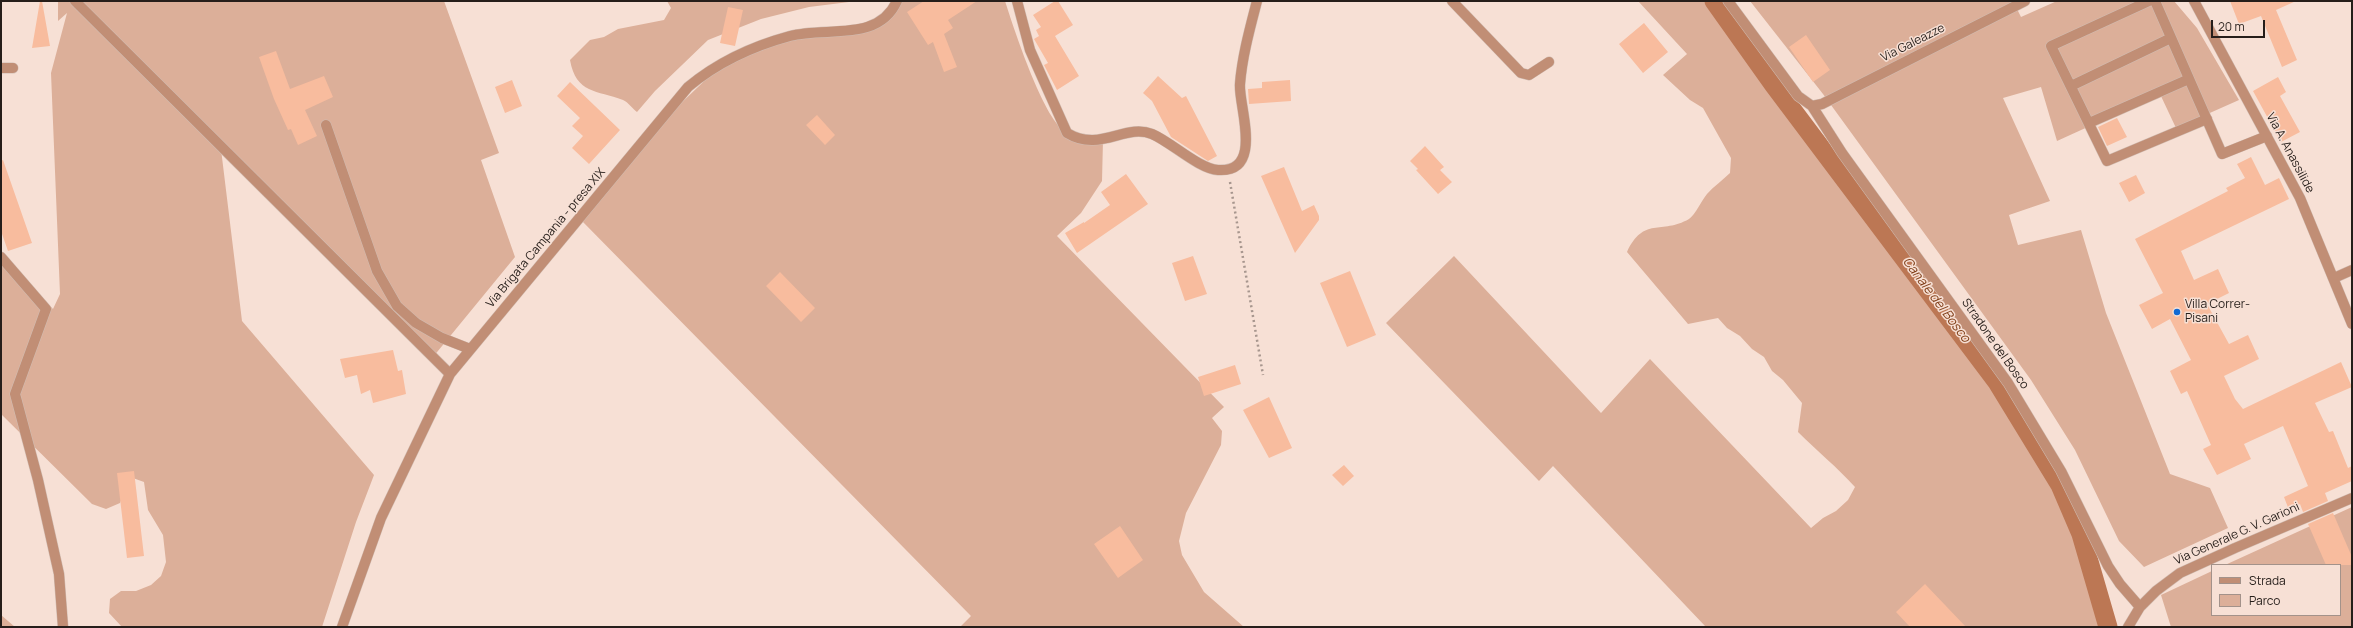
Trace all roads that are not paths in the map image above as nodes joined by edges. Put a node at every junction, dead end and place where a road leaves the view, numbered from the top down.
1 (75, 1) edge
2 (897, 1) edge
3 (1017, 1) edge
4 (1257, 1) edge
5 (1452, 1) edge
6 (1728, 1) edge
7 (2025, 1) edge
8 (2149, 1) edge
9 (2155, 1) edge
10 (2194, 1) edge
11 (2171, 38) junction
12 (1549, 62) dead end
13 (1, 68) edge
14 (13, 68) dead end
15 (2189, 79) junction
16 (2070, 86) junction
17 (1812, 106) junction
18 (2207, 119) junction
19 (2089, 123) junction
20 (326, 124) dead end
21 (2267, 136) junction
22 (1, 257) edge
23 (2352, 270) edge
24 (2334, 278) junction
25 (2352, 324) edge
26 (470, 349) junction
27 (450, 374) junction
28 (2352, 498) edge
29 (2140, 607) junction
30 (63, 627) edge
31 (342, 627) edge
32 (2128, 627) edge

1 - 27 street
2 - 26 street, Via Brigata Campania - presa XIX
3 - 4 street
5 - 12 street
6 - 17 street, Stradone del Bosco
7 - 17 street, Via Galeazze
8 - 16 street
9 - 11 street
10 - 21 street, Via A. Anassilide
11 - 15 street
11 - 16 street
13 - 14 street
15 - 18 street
15 - 19 street
16 - 19 street
17 - 29 street, Stradone del Bosco
18 - 19 street
18 - 21 street
20 - 26 street
21 - 24 street, Via A. Anassilide
22 - 30 street
23 - 24 street
24 - 25 street, Via A. Anassilide
26 - 27 street, Via Brigata Campania - presa XIX
27 - 31 street, Via Brigata Campania - presa XIX
28 - 29 street, Via Generale G. V. Garioni
29 - 32 street, Via Generale G. V. Garioni

